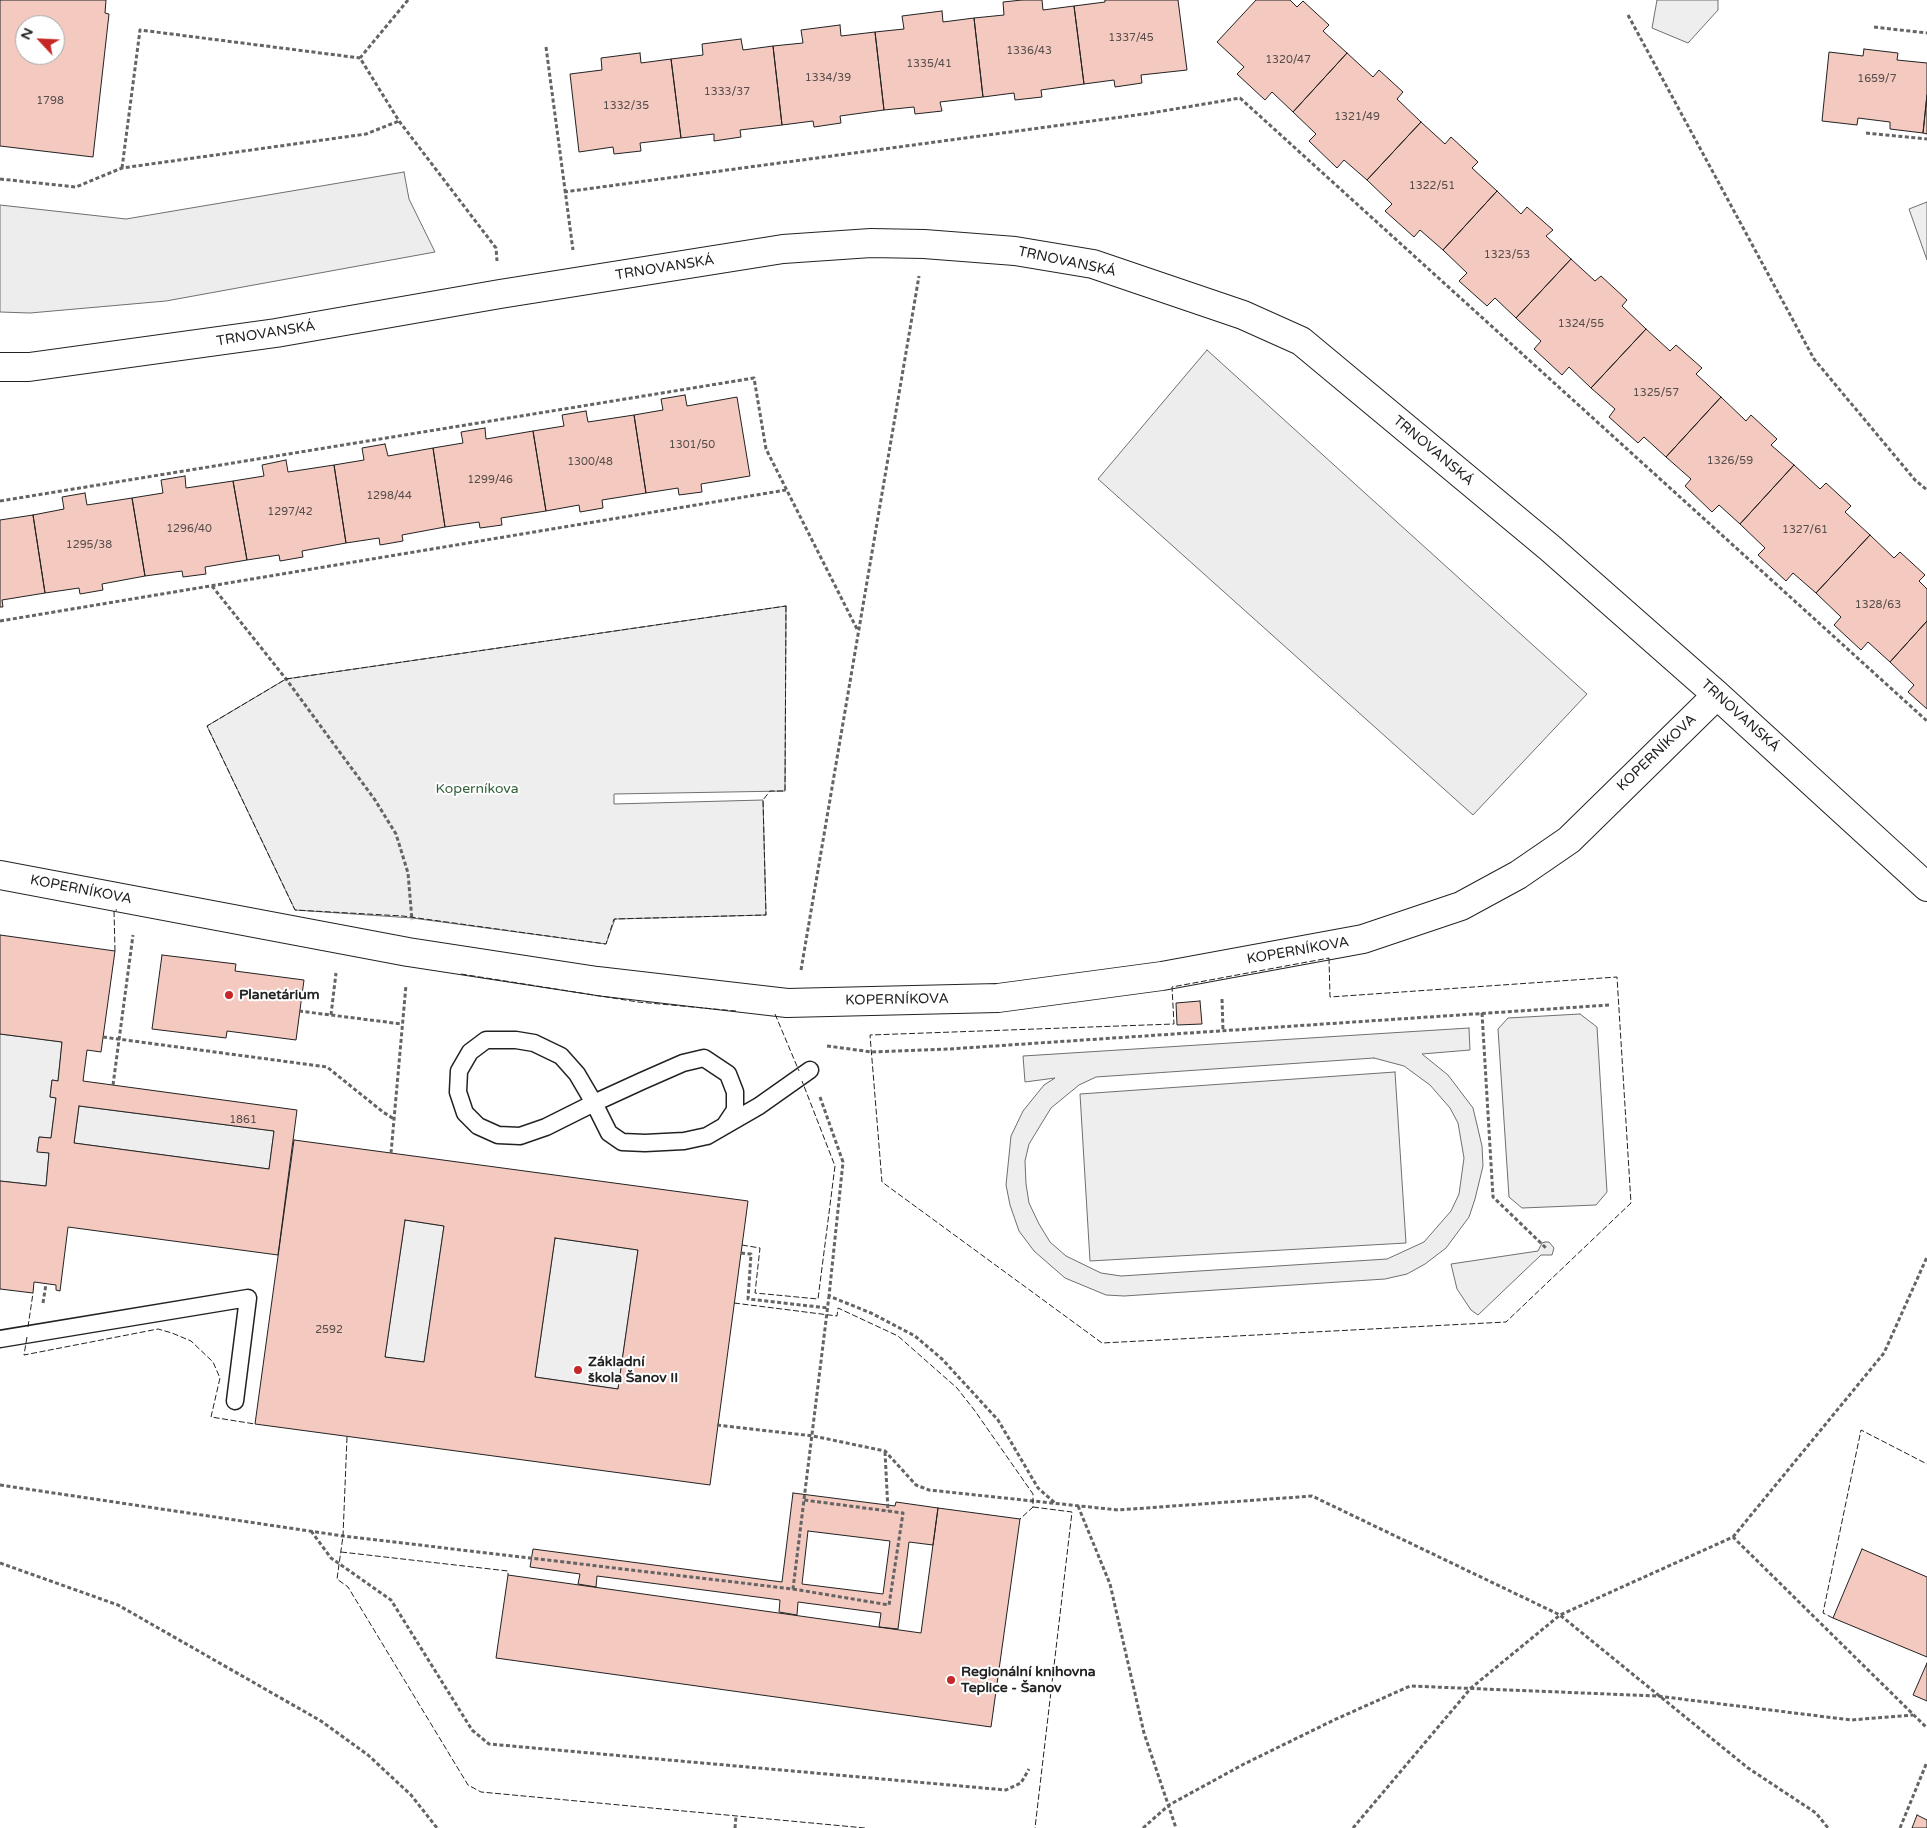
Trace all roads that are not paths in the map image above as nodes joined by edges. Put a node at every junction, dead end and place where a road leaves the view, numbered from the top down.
1 (0, 367) edge
2 (1717, 695) junction
3 (0, 875) edge
4 (1927, 887) edge
5 (810, 1070) road end
6 (594, 1103) junction
7 (725, 1125) junction
8 (0, 1339) edge
9 (235, 1401) dead end

1 - 2 street, TRNOVANSKÁ
2 - 3 street, KOPERNÍKOVA
2 - 4 street, TRNOVANSKÁ
5 - 7 lane
6 - 6 lane
6 - 7 lane
6 - 7 lane
8 - 9 lane

